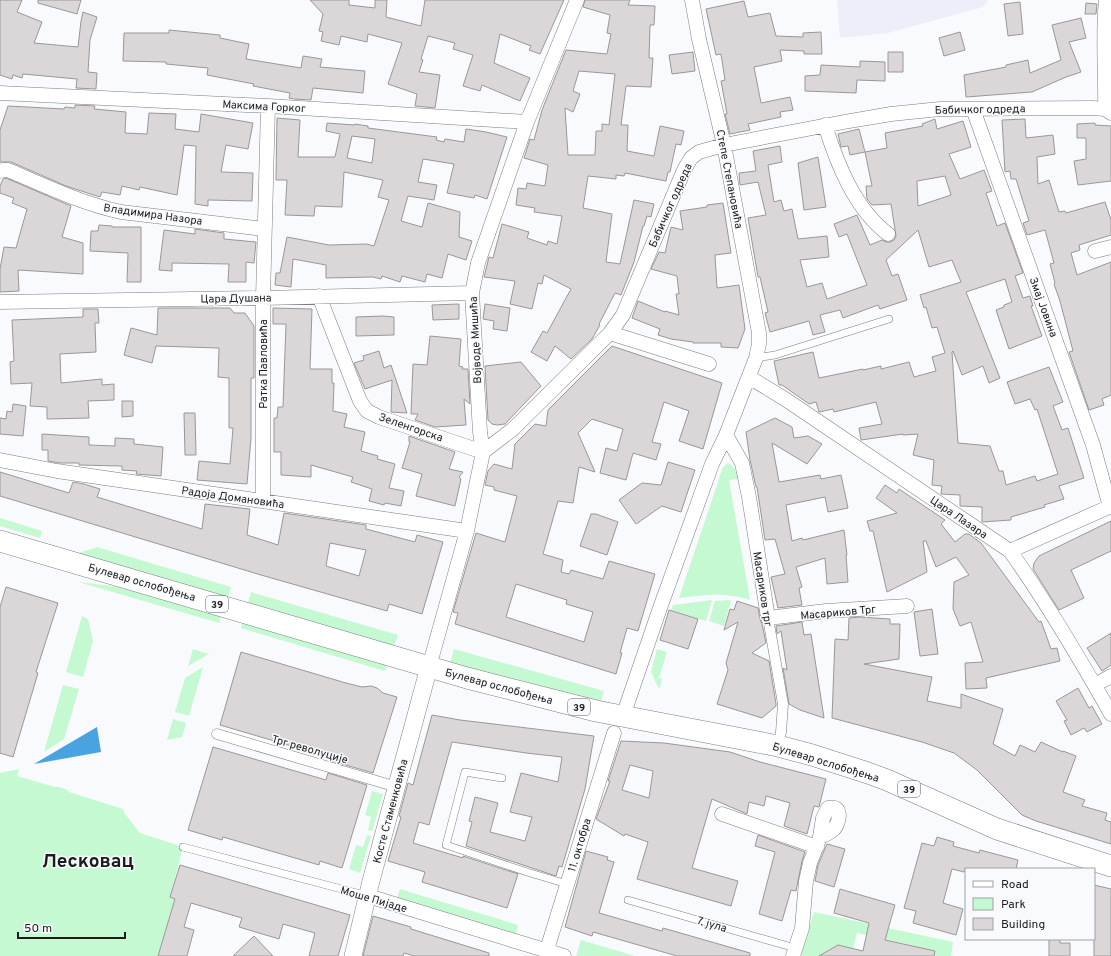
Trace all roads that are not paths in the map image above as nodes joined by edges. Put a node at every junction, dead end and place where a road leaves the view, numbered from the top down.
1 (577, 0) edge
2 (692, 0) edge
3 (1107, 6) edge
4 (0, 93) edge
5 (268, 106) junction
6 (973, 109) junction
7 (1108, 111) edge
8 (527, 122) junction
9 (825, 126) junction
10 (724, 145) junction
11 (0, 171) edge
12 (265, 228) junction
13 (888, 234) dead end
14 (1111, 247) edge
15 (1095, 251) dead end
16 (472, 293) junction
17 (319, 296) junction
18 (263, 298) junction
19 (0, 302) edge
20 (889, 319) dead end
21 (610, 333) junction
22 (756, 358) junction
23 (709, 364) dead end
24 (749, 377) junction
25 (726, 436) junction
26 (482, 452) junction
27 (0, 460) edge
28 (264, 501) junction
29 (1111, 507) edge
30 (466, 531) junction
31 (0, 541) edge
32 (1010, 551) junction
33 (908, 606) dead end
34 (768, 618) junction
35 (429, 667) junction
36 (1111, 676) edge
37 (1095, 685) junction
38 (1111, 714) edge
39 (618, 725) junction
40 (217, 734) dead end
41 (778, 746) junction
42 (502, 778) dead end
43 (397, 787) junction
44 (722, 814) dead end
45 (183, 847) dead end
46 (1111, 866) edge
47 (567, 884) junction
48 (368, 896) junction
49 (628, 900) dead end
50 (794, 952) edge
51 (545, 953) edge
52 (353, 956) edge
53 (564, 956) edge

1 - 8 street, Војводе Мишића
2 - 10 street, Степе Степановића
3 - 7 street
4 - 5 street, Максима Горког
5 - 8 street, Максима Горког
5 - 12 street, Ратка Павловића
6 - 7 street, Бабичког одреда
6 - 9 street, Бабичког одреда
6 - 29 street, Змај Јовина
8 - 16 street, Војводе Мишића
9 - 10 street, Бабичког одреда
9 - 13 street
10 - 21 street, Бабичког одреда
10 - 22 street, Степе Степановића
11 - 12 street, Владимира Назора
12 - 18 street, Ратка Павловића
14 - 15 street
16 - 17 street, Цара Душана
16 - 26 street, Војводе Мишића
17 - 18 street, Цара Душана
17 - 26 street, Зеленгорска
18 - 19 street, Цара Душана
18 - 28 street, Ратка Павловића
20 - 22 lane
21 - 23 street
21 - 26 street, Бабичког одреда
22 - 24 street
24 - 25 street
24 - 32 street, Цара Лазара
25 - 34 street, Масариков трг
25 - 39 street
26 - 30 street, Војводе Мишића
27 - 28 street, Радоја Домановића
28 - 30 street, Радоја Домановића
29 - 32 street
30 - 35 street, Војводе Мишића
31 - 35 main road, Булевар ослобођења / 39
32 - 37 street, Цара Лазара
33 - 34 street, Масариков Трг
34 - 41 street, Масариков трг
35 - 39 main road, Булевар ослобођења / 39
35 - 43 street, Косте Стаменковића
36 - 37 street
37 - 38 street, Цара Лазара
39 - 41 main road, Булевар ослобођења / 39
39 - 47 street, 11. октобра
40 - 43 street, Трг револуције
41 - 46 main road, Булевар ослобођења / 39
42 - 47 lane
43 - 48 street, Косте Стаменковића
44 - 50 street, 7. јула
45 - 48 lane, Моше Пијаде
47 - 51 street, 11. октобра
48 - 51 street, Моше Пијаде
48 - 52 street, Косте Стаменковића
49 - 50 lane, 7. јула
51 - 53 street, Моше Пијаде

